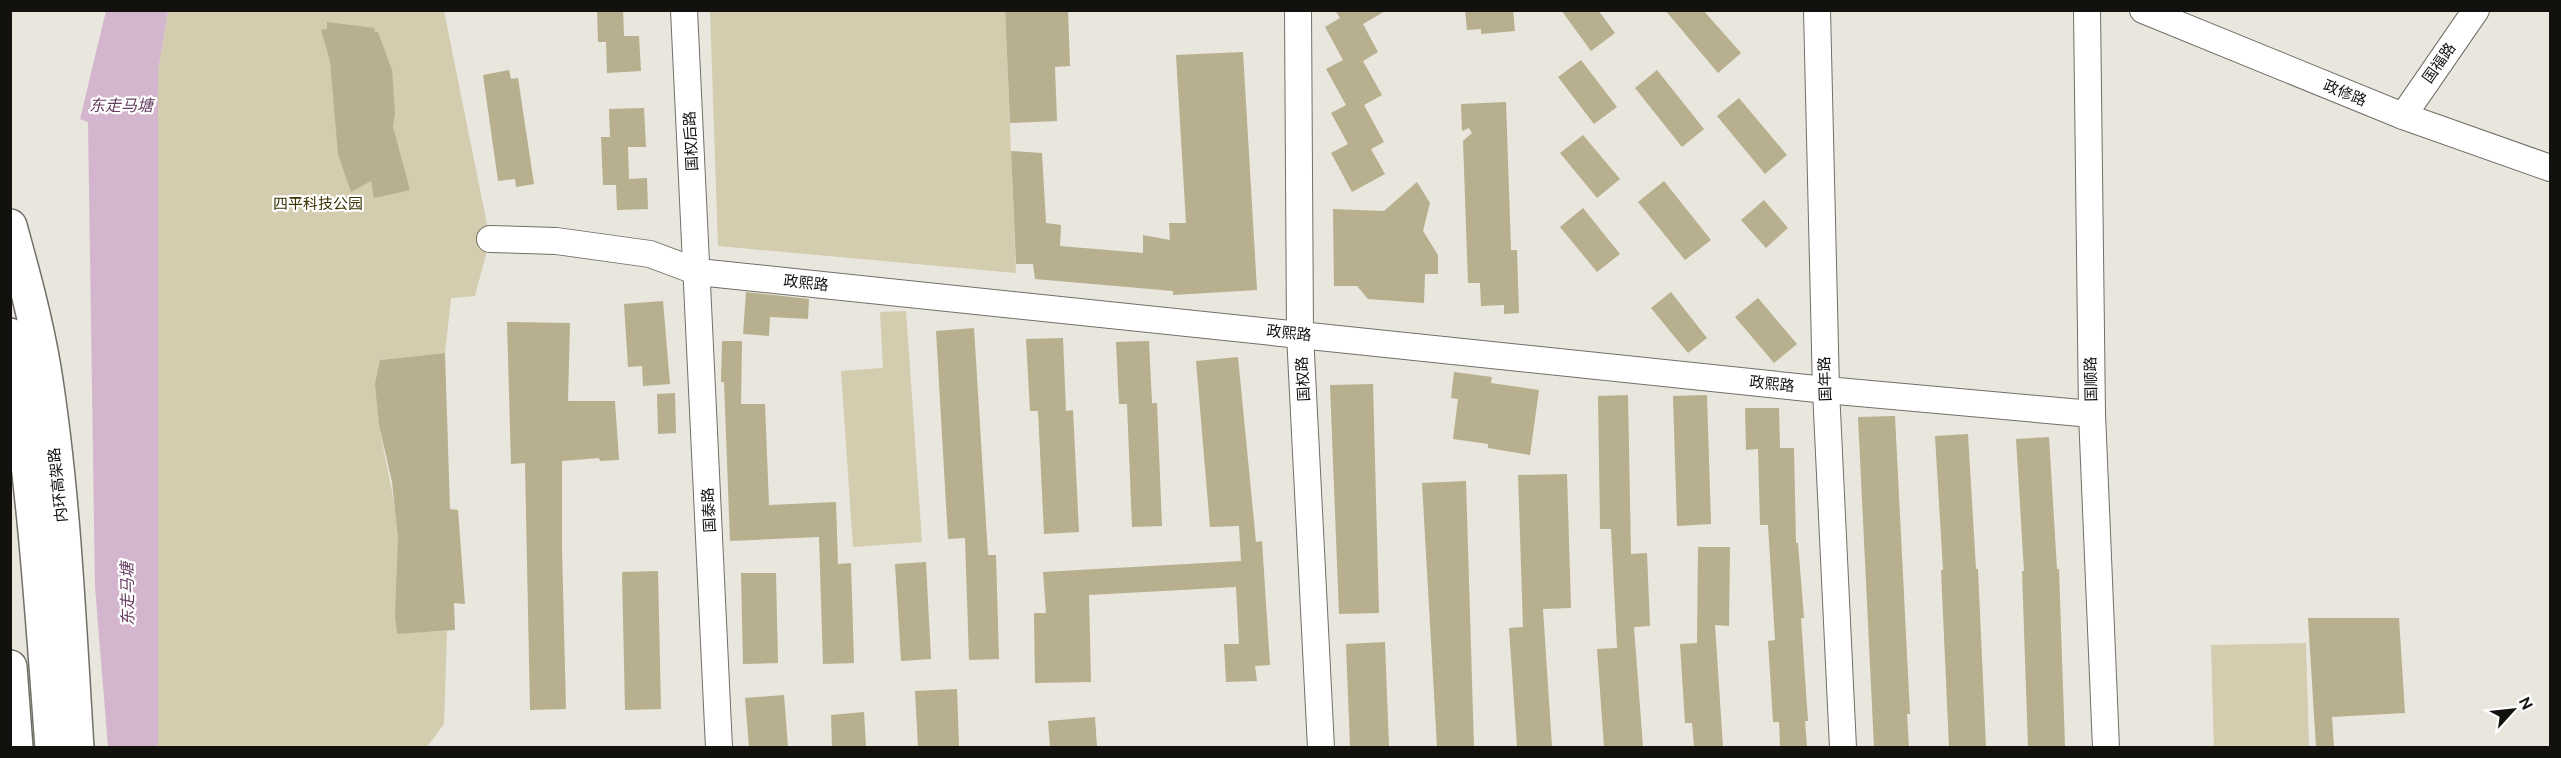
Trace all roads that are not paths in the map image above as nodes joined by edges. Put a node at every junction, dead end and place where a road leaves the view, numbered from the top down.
1 (684, 10) edge
2 (1298, 10) edge
3 (1817, 10) edge
4 (2087, 10) edge
5 (2143, 10) edge
6 (2476, 10) edge
7 (2403, 116) junction
8 (2550, 168) edge
9 (10, 226) edge
10 (490, 238) dead end
11 (699, 272) junction
12 (1300, 334) junction
13 (10, 335) edge
14 (1826, 390) junction
15 (2092, 414) junction
16 (10, 667) edge
17 (16, 747) edge
18 (52, 747) edge
19 (77, 747) edge
20 (719, 747) edge
21 (1321, 747) edge
22 (1843, 747) edge
23 (2106, 747) edge

1 - 11 street, 国权后路
2 - 12 street, 国权路
3 - 14 street, 国年路
4 - 15 street, 国顺路
5 - 7 street, 政修路
6 - 7 street, 国福路
7 - 8 street, 政修路
9 - 19 highway, 内环高架路
10 - 11 street, 政熙路
11 - 12 street, 政熙路
11 - 20 street, 国泰路
12 - 14 street, 政熙路
12 - 21 street, 国权路
13 - 18 highway, 内环高架路
14 - 15 street, 政熙路
14 - 22 street, 国年路
15 - 23 street, 国顺路
16 - 17 highway

